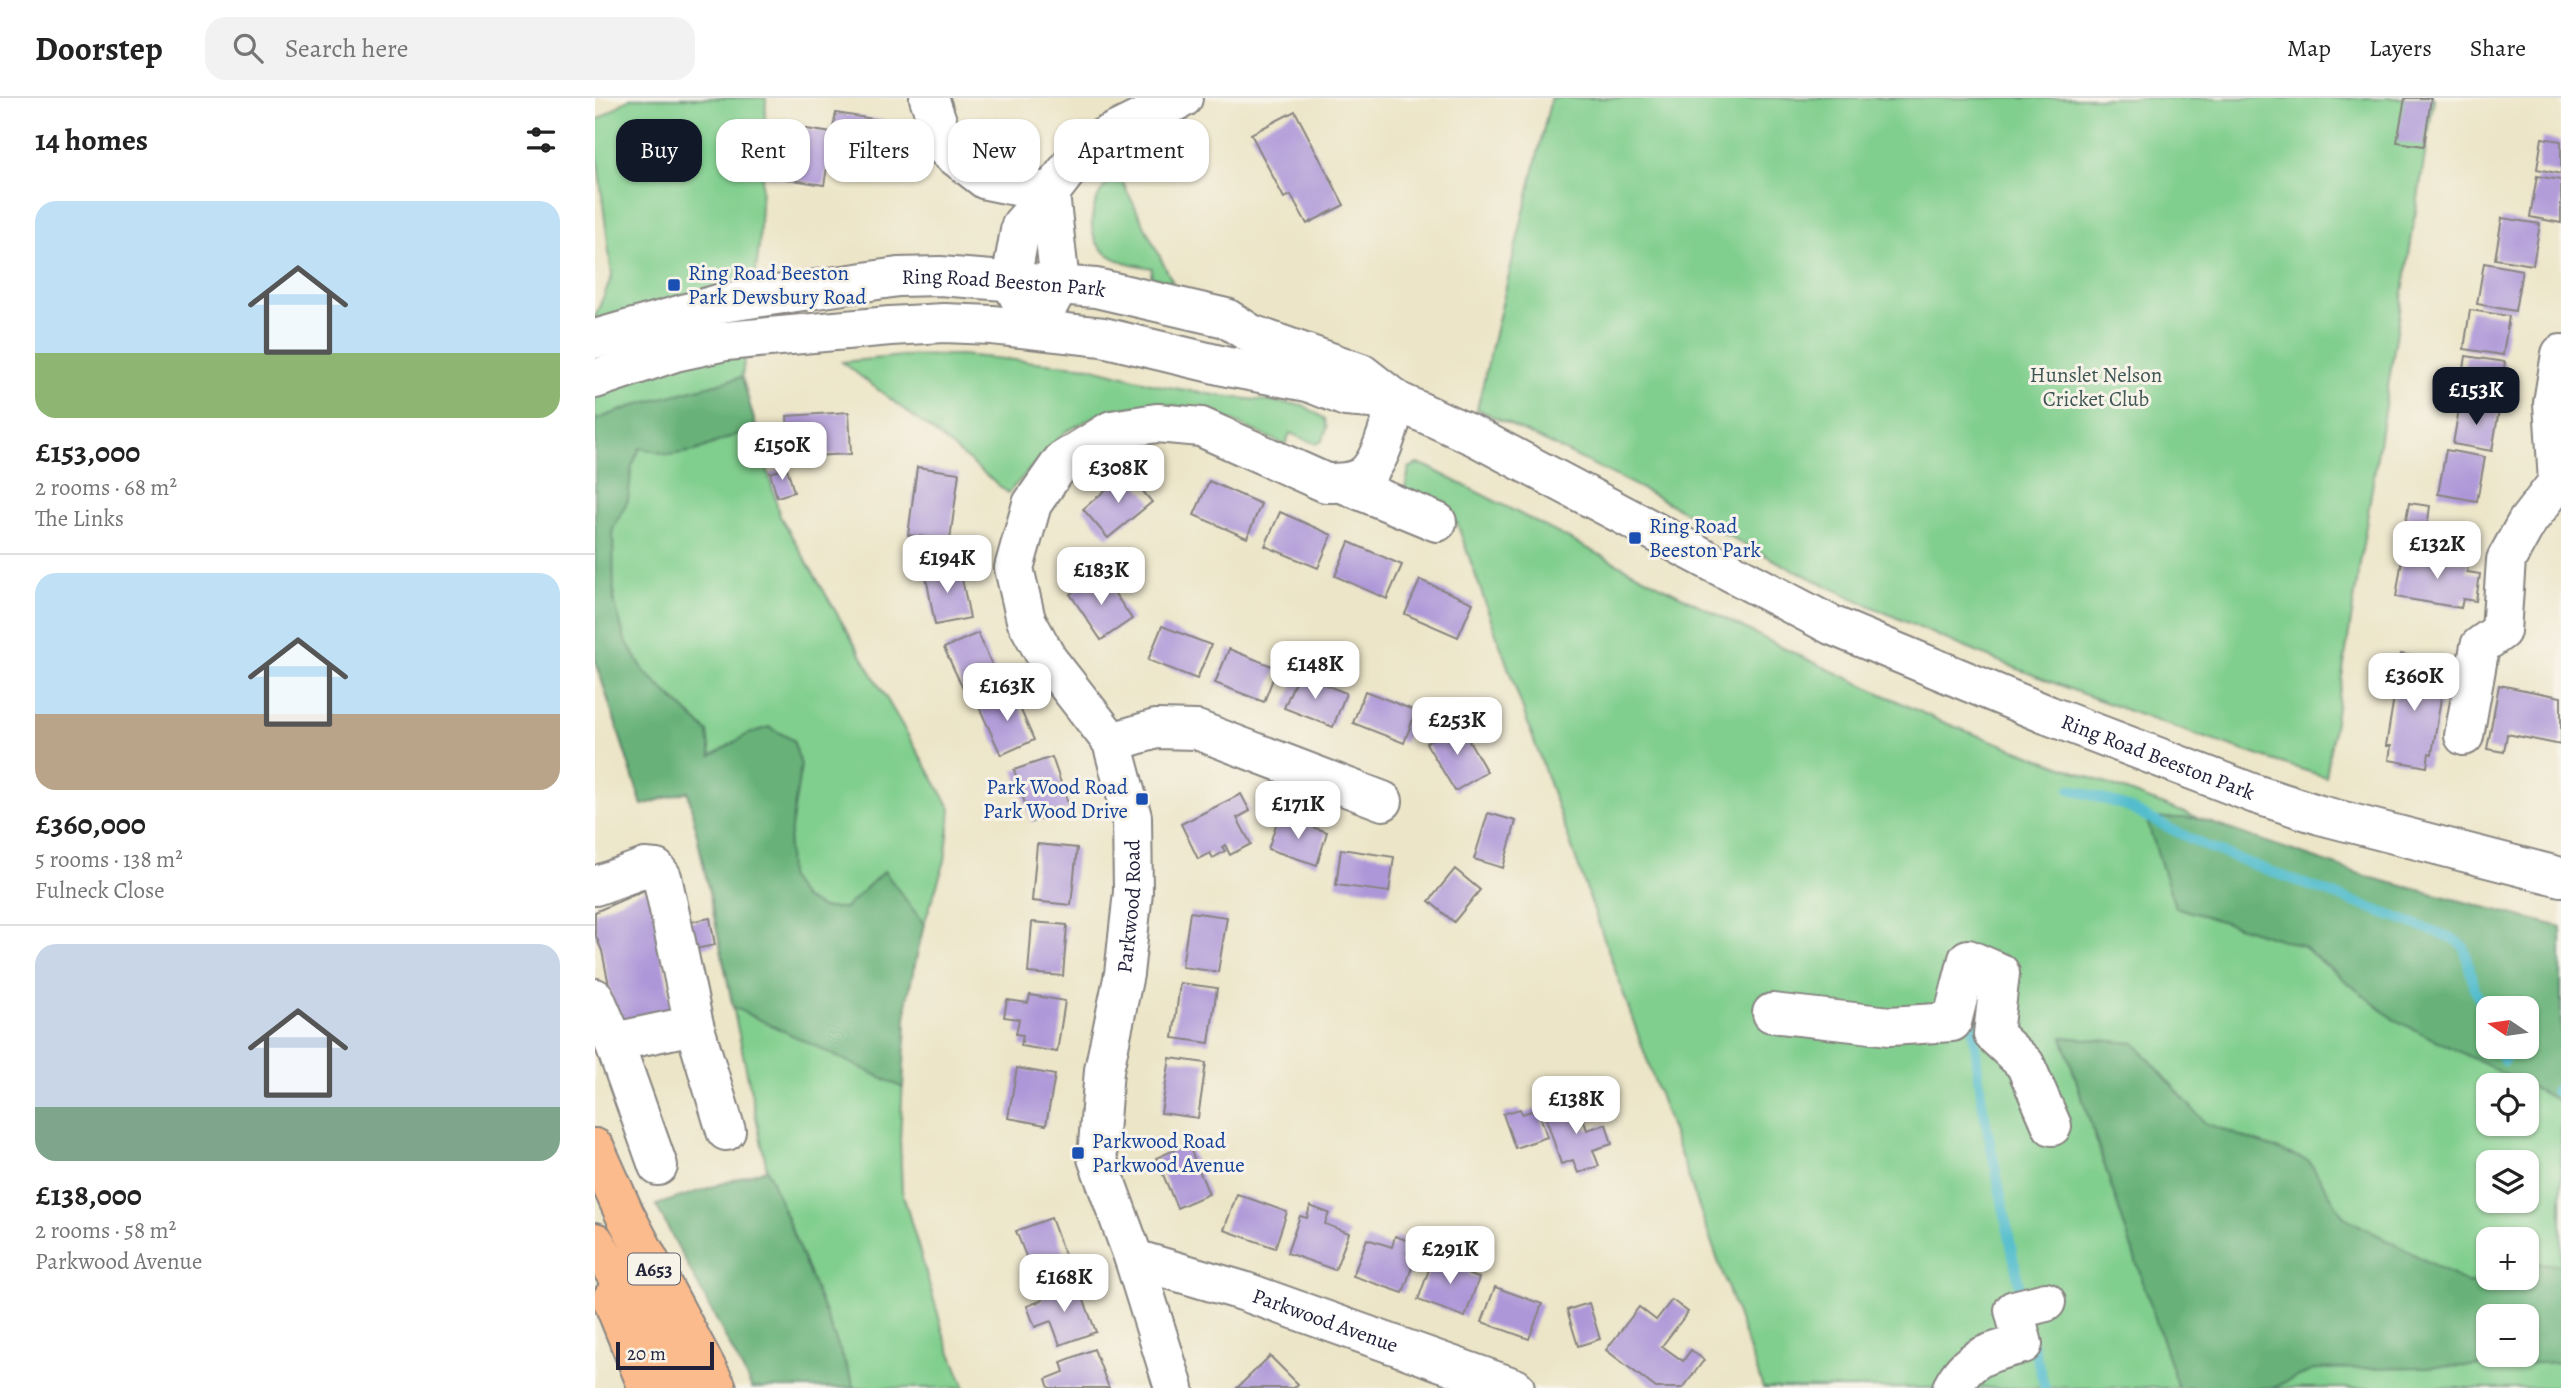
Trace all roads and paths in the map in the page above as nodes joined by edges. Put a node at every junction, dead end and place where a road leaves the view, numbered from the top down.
1 (929, 98) edge
2 (1183, 98) edge
3 (1051, 193) junction
4 (1011, 281) junction
5 (1060, 284) junction
6 (1035, 329) junction
7 (595, 339) edge
8 (2561, 354) edge
9 (595, 379) edge
10 (1397, 401) junction
11 (1342, 483) junction
12 (2559, 483) edge
13 (1437, 522) dead end
14 (2464, 736) dead end
15 (1112, 741) junction
16 (1383, 801) dead end
17 (2561, 877) edge
18 (595, 887) edge
19 (595, 998) edge
20 (1772, 1013) dead end
21 (694, 1025) junction
22 (614, 1042) junction
23 (2052, 1126) dead end
24 (726, 1131) dead end
25 (595, 1148) edge
26 (658, 1166) dead end
27 (595, 1242) edge
28 (595, 1258) edge
29 (1134, 1259) junction
30 (2030, 1306) dead end
31 (648, 1388) edge
32 (686, 1388) edge
33 (717, 1388) edge
34 (1174, 1388) edge
35 (1515, 1388) edge
36 (1952, 1388) edge

1 - 3 street
2 - 3 street
3 - 4 street
3 - 5 street
4 - 5 street, Ring Road Beeston Park
4 - 6 street
4 - 7 street, Ring Road Beeston Park
5 - 6 street
5 - 10 street, Ring Road Beeston Park
6 - 9 street, Ring Road Beeston Park
6 - 10 street, Ring Road Beeston Park
8 - 12 street
10 - 11 street
10 - 17 street, Ring Road Beeston Park
11 - 13 street, Parkwood Road
11 - 15 street, Parkwood Road
12 - 14 street
15 - 16 street
15 - 29 street, Parkwood Road
18 - 21 street
19 - 22 street
20 - 23 street
21 - 22 street
21 - 24 street
22 - 26 street
25 - 33 main road, A653
27 - 32 main road
28 - 31 main road
29 - 34 street, Parkwood Road
29 - 35 street, Parkwood Avenue
30 - 36 street

